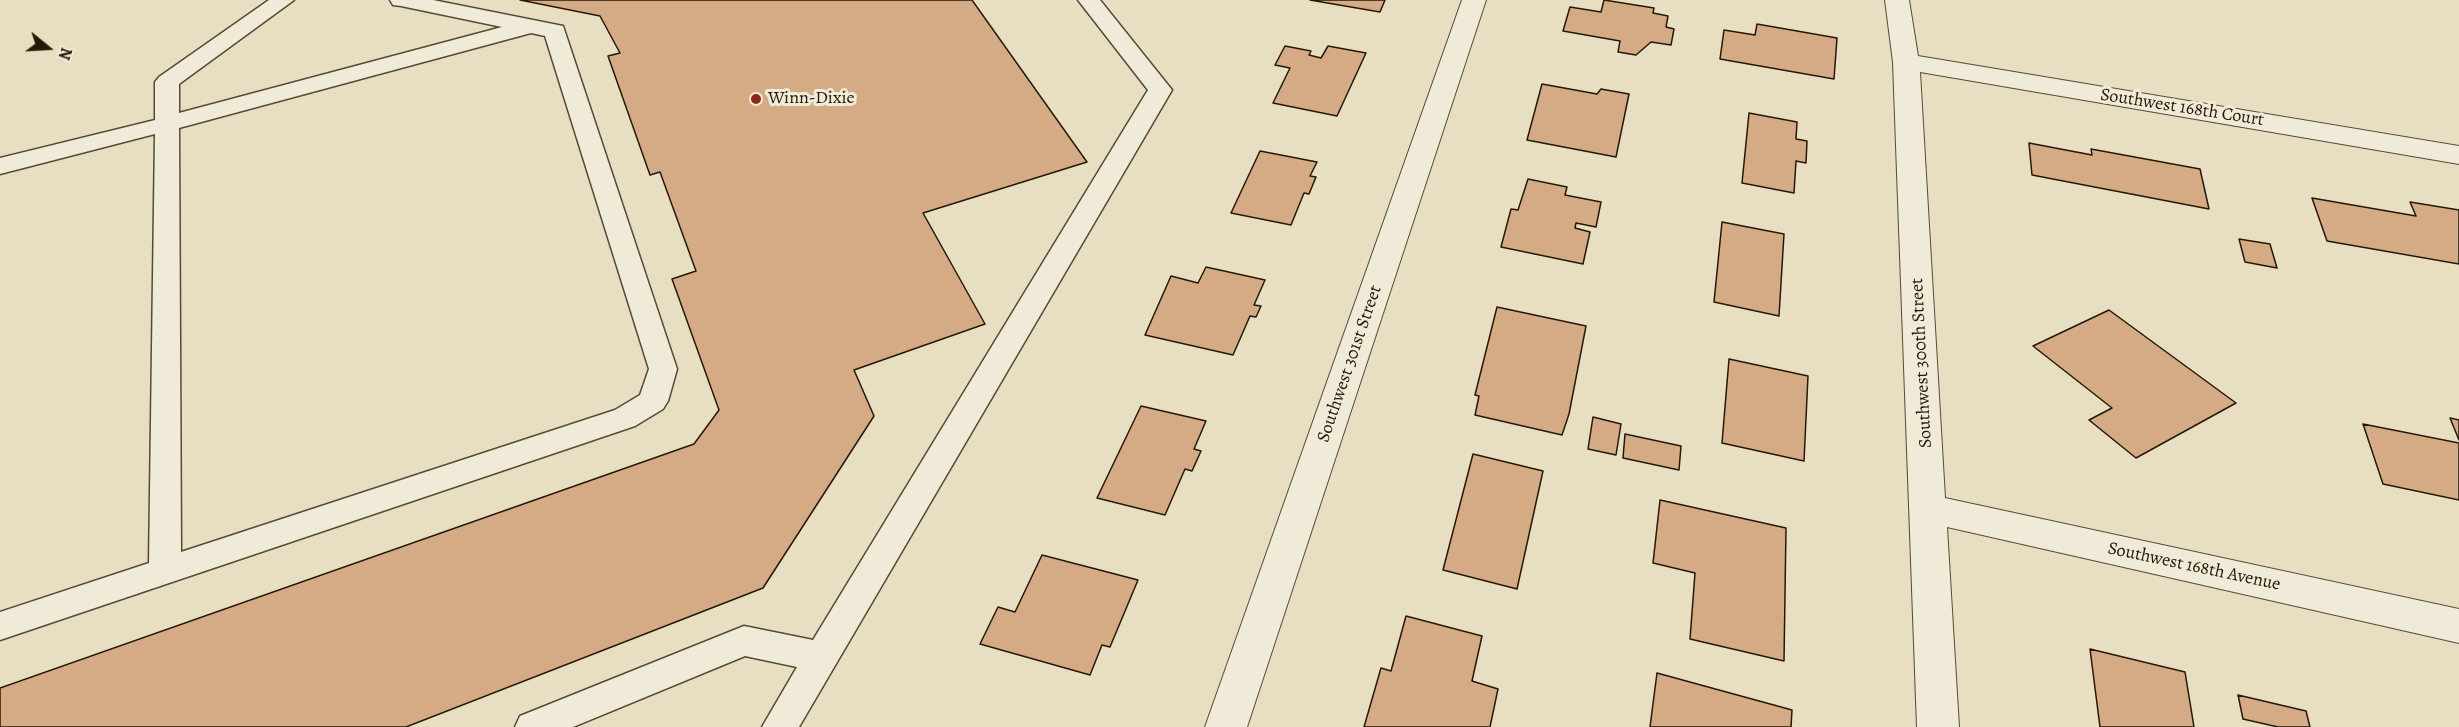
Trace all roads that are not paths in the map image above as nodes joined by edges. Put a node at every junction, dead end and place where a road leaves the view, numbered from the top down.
1 (283, 0) edge
2 (401, 0) edge
3 (1089, 0) edge
4 (1474, 0) edge
5 (1897, 0) edge
6 (530, 26) junction
7 (1906, 62) junction
8 (167, 124) junction
9 (2459, 155) edge
10 (0, 166) edge
11 (1930, 509) junction
12 (165, 571) junction
13 (0, 626) edge
14 (2459, 626) edge
15 (822, 657) junction
16 (533, 727) edge
17 (780, 727) edge
18 (1226, 727) edge
19 (1938, 727) edge

1 - 8 lane
2 - 6 lane
3 - 15 lane
4 - 18 street, Southwest 301st Street
5 - 7 street, Southwest 300th Street
6 - 8 lane
6 - 12 lane
7 - 9 street, Southwest 168th Court
7 - 11 street, Southwest 300th Street
8 - 10 lane
8 - 12 lane
11 - 14 street, Southwest 168th Avenue
11 - 19 street, Southwest 300th Street
12 - 13 lane
15 - 16 lane
15 - 17 lane

